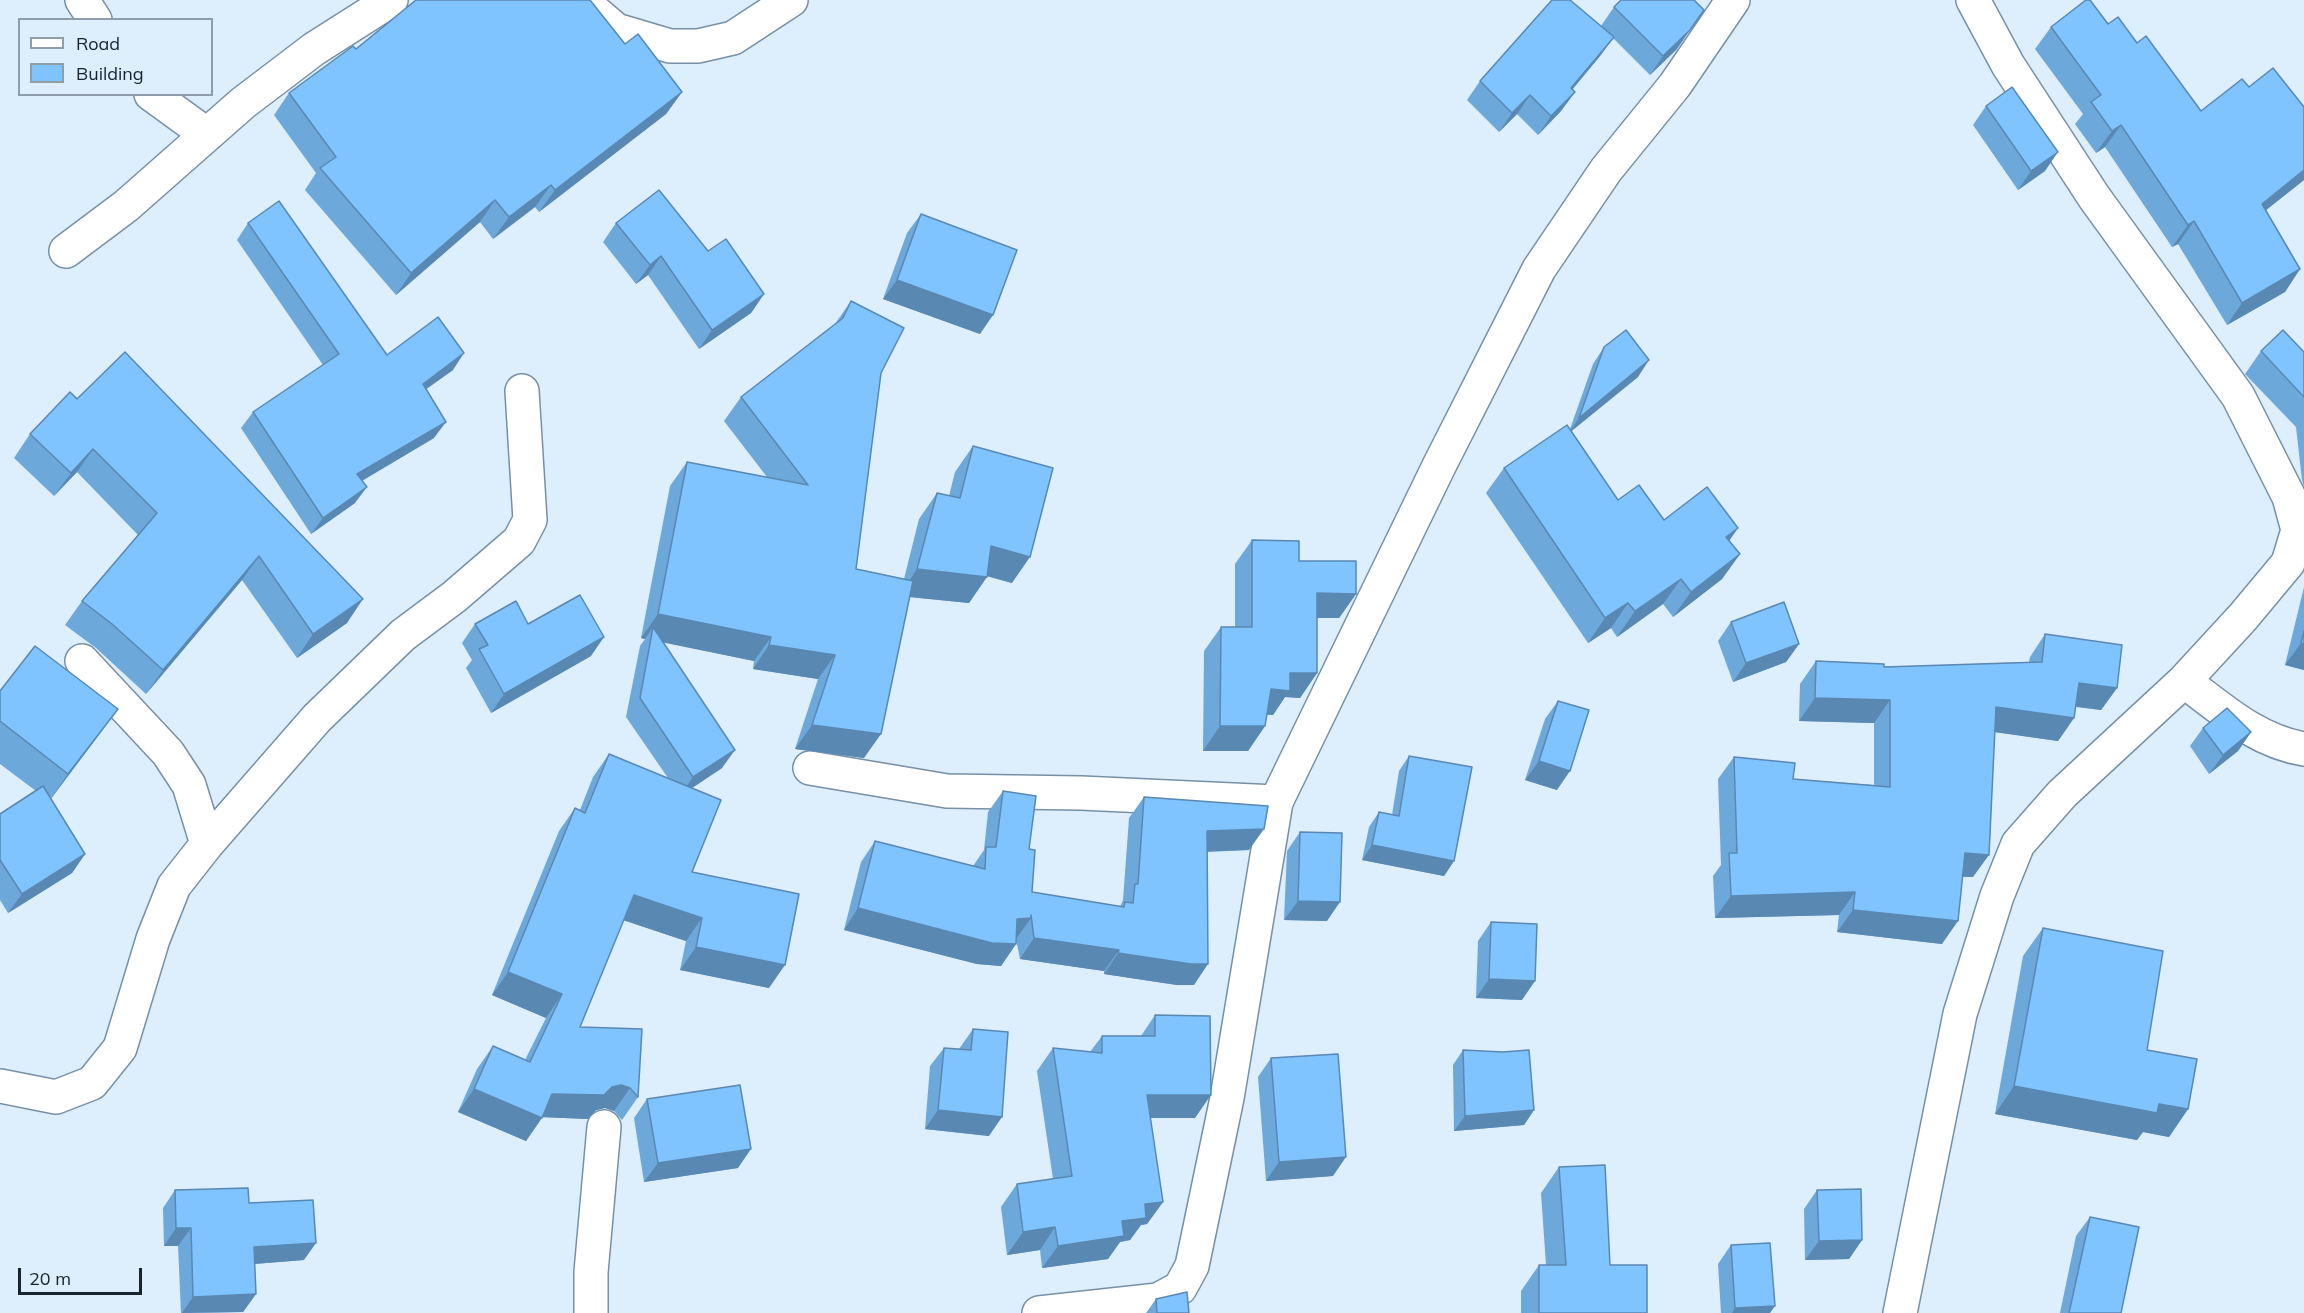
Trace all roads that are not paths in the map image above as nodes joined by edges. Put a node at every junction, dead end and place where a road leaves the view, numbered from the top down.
1 (82, 0) edge
2 (391, 0) edge
3 (581, 0) edge
4 (791, 0) edge
5 (1733, 0) edge
6 (1973, 0) edge
7 (94, 18) edge
8 (154, 96) edge
9 (206, 134) junction
10 (66, 251) dead end
11 (522, 391) dead end
12 (82, 661) dead end
13 (2184, 681) junction
14 (2304, 749) edge
15 (810, 768) dead end
16 (1276, 802) junction
17 (207, 844) junction
18 (0, 1086) edge
19 (604, 1127) dead end
20 (1183, 1300) edge
21 (591, 1313) edge
22 (1039, 1313) edge
23 (1900, 1313) edge

1 - 7 street
2 - 9 street
3 - 4 street
5 - 16 street
6 - 13 street
8 - 9 street
9 - 10 street
11 - 17 street
12 - 17 street
13 - 14 street
13 - 23 street
15 - 16 street
16 - 20 street
17 - 18 street
19 - 21 street
20 - 22 street

